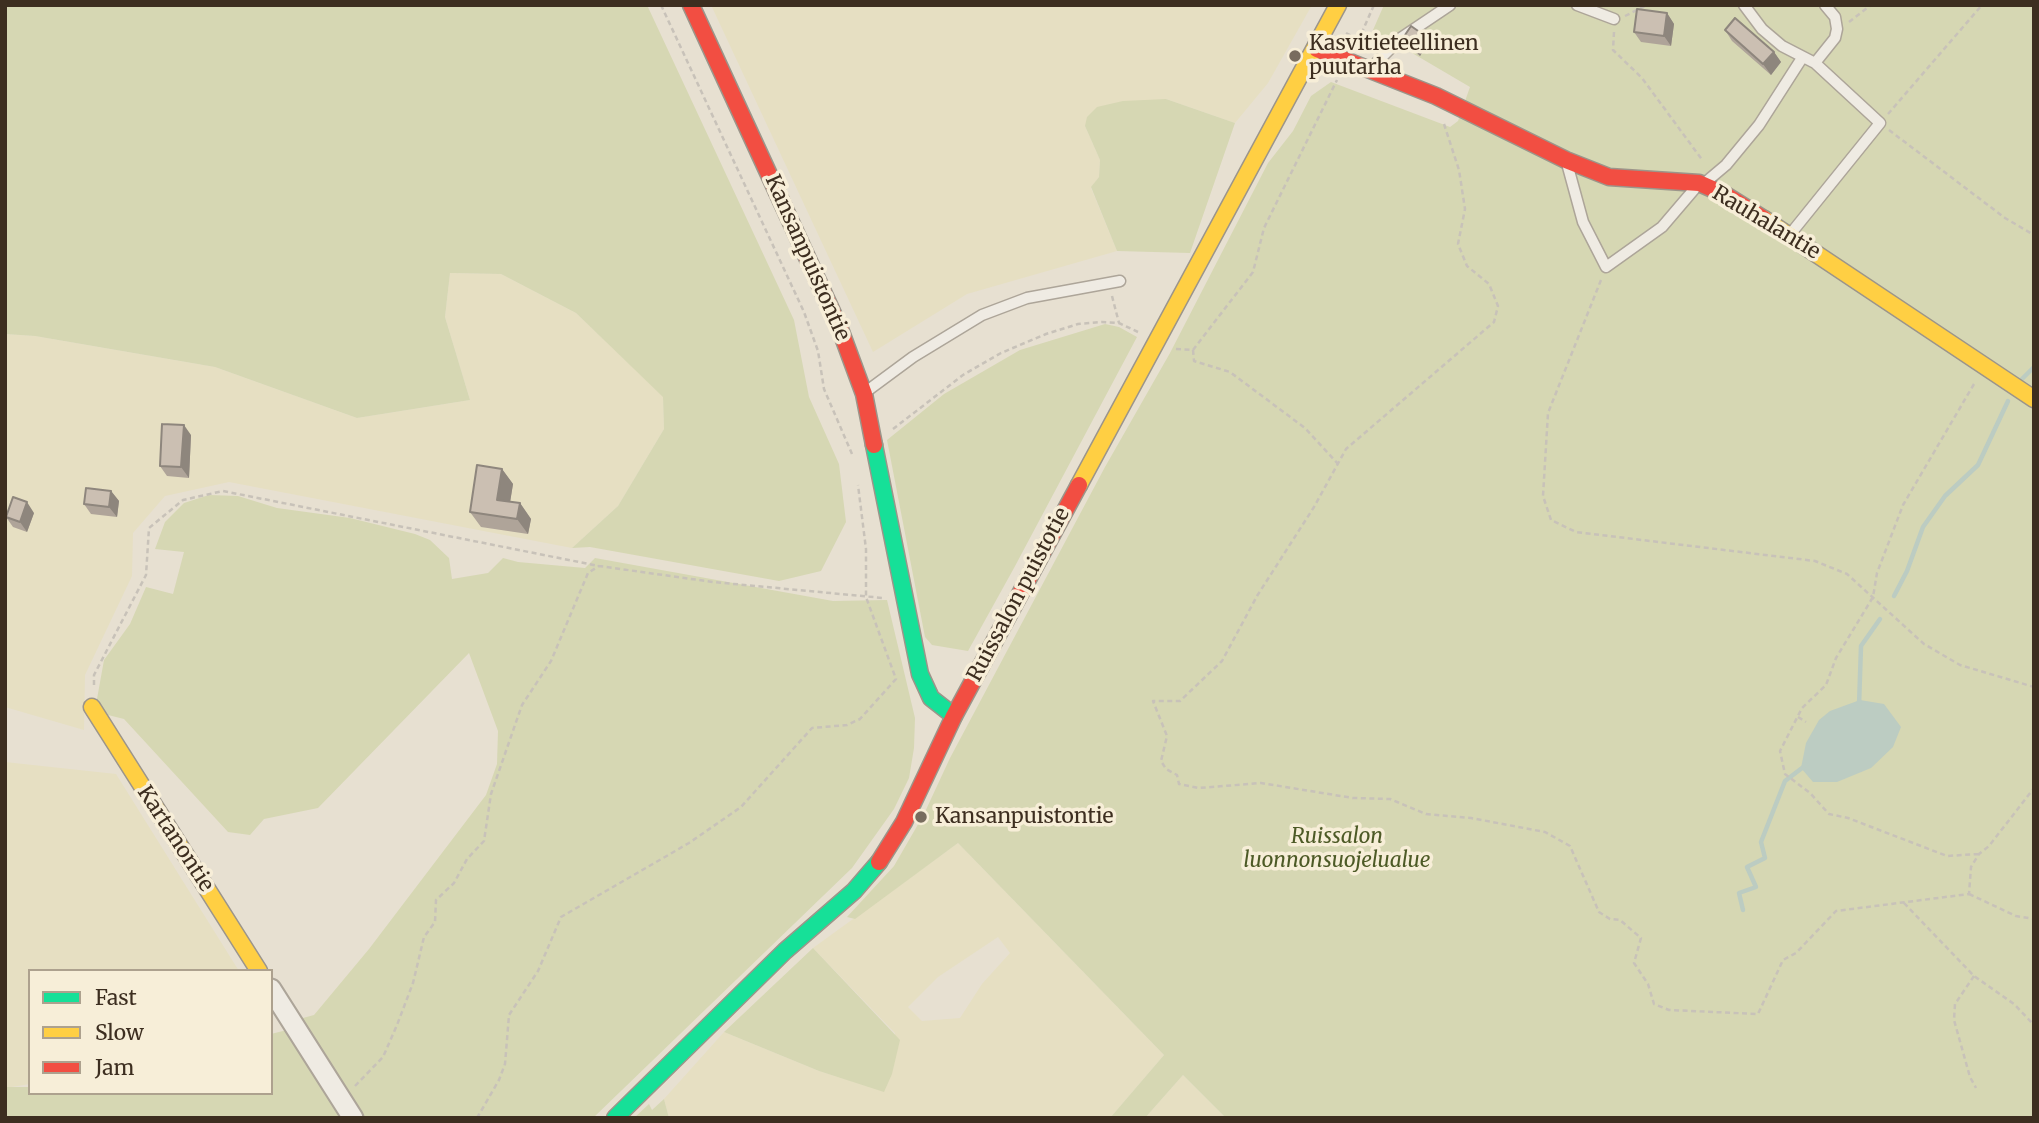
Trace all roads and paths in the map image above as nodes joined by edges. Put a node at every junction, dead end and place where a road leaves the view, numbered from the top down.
1 (661, 5) edge
2 (691, 5) edge
3 (1338, 5) edge
4 (1374, 5) edge
5 (1450, 5) edge
6 (1577, 5) edge
7 (1647, 5) edge
8 (1744, 5) edge
9 (1825, 5) edge
10 (1871, 5) edge
11 (1982, 5) edge
12 (1614, 19) junction
13 (1838, 29) junction
14 (1340, 31) dead end
15 (1359, 40) junction
16 (1317, 49) junction
17 (1802, 58) junction
18 (1347, 60) junction
19 (1815, 63) junction
20 (1370, 69) junction
21 (1436, 96) junction
22 (1880, 123) junction
23 (1566, 160) junction
24 (1703, 161) dead end
25 (1701, 184) junction
26 (1790, 235) junction
27 (2034, 235) edge
28 (1606, 267) junction
29 (1120, 281) dead end
30 (1108, 283) junction
31 (1119, 323) junction
32 (1141, 334) dead end
33 (1168, 346) dead end
34 (1193, 349) junction
35 (1984, 366) junction
36 (864, 394) junction
37 (2034, 400) edge
38 (890, 431) dead end
39 (855, 460) dead end
40 (1338, 464) junction
41 (857, 473) dead end
42 (599, 566) junction
43 (866, 597) junction
44 (1873, 597) junction
45 (903, 600) junction
46 (2034, 687) edge
47 (92, 707) joint
48 (954, 716) junction
49 (1798, 717) junction
50 (1806, 722) dead end
51 (2034, 788) edge
52 (1979, 854) junction
53 (1969, 894) junction
54 (1904, 903) junction
55 (2034, 919) edge
56 (258, 969) edge
57 (1975, 976) junction
58 (273, 992) edge
59 (2034, 1024) edge
60 (1976, 1088) dead end
61 (340, 1098) junction
62 (353, 1118) edge
63 (477, 1118) edge
64 (615, 1118) edge

1 - 39 path
2 - 36 street, Kansanpuistontie
3 - 16 street, Ruissalon puistotie
4 - 15 path
5 - 20 lane
6 - 12 lane
7 - 12 path
8 - 17 lane
9 - 13 lane
10 - 13 path
11 - 22 path
12 - 24 path
13 - 19 lane
14 - 15 path
15 - 18 path
16 - 18 street, Rauhalantie
16 - 48 street, Ruissalon puistotie
17 - 19 lane
17 - 25 lane
18 - 20 street, Rauhalantie
18 - 34 path
19 - 22 lane
20 - 21 street, Rauhalantie
21 - 23 street, Rauhalantie
21 - 40 path
22 - 26 lane
22 - 27 path
23 - 25 street, Rauhalantie
23 - 28 lane
25 - 26 street, Rauhalantie
25 - 28 lane
26 - 35 street, Rauhalantie
28 - 44 path
29 - 30 lane
30 - 31 path
30 - 36 lane
31 - 32 path
31 - 38 path
33 - 34 path
34 - 40 path
35 - 37 street, Rauhalantie
35 - 44 path
36 - 45 street, Kansanpuistontie
40 - 54 path
41 - 43 path
42 - 43 path
42 - 47 path
42 - 61 path
43 - 45 path
43 - 63 path
44 - 46 path
44 - 49 path
45 - 48 street, Kansanpuistontie
47 - 56 street, Kartanontie
48 - 64 street, Ruissalon puistotie
49 - 50 path
49 - 52 path
51 - 52 path
52 - 53 path
53 - 54 path
53 - 55 path
54 - 57 path
57 - 59 path
57 - 60 path
58 - 61 street
61 - 62 street

